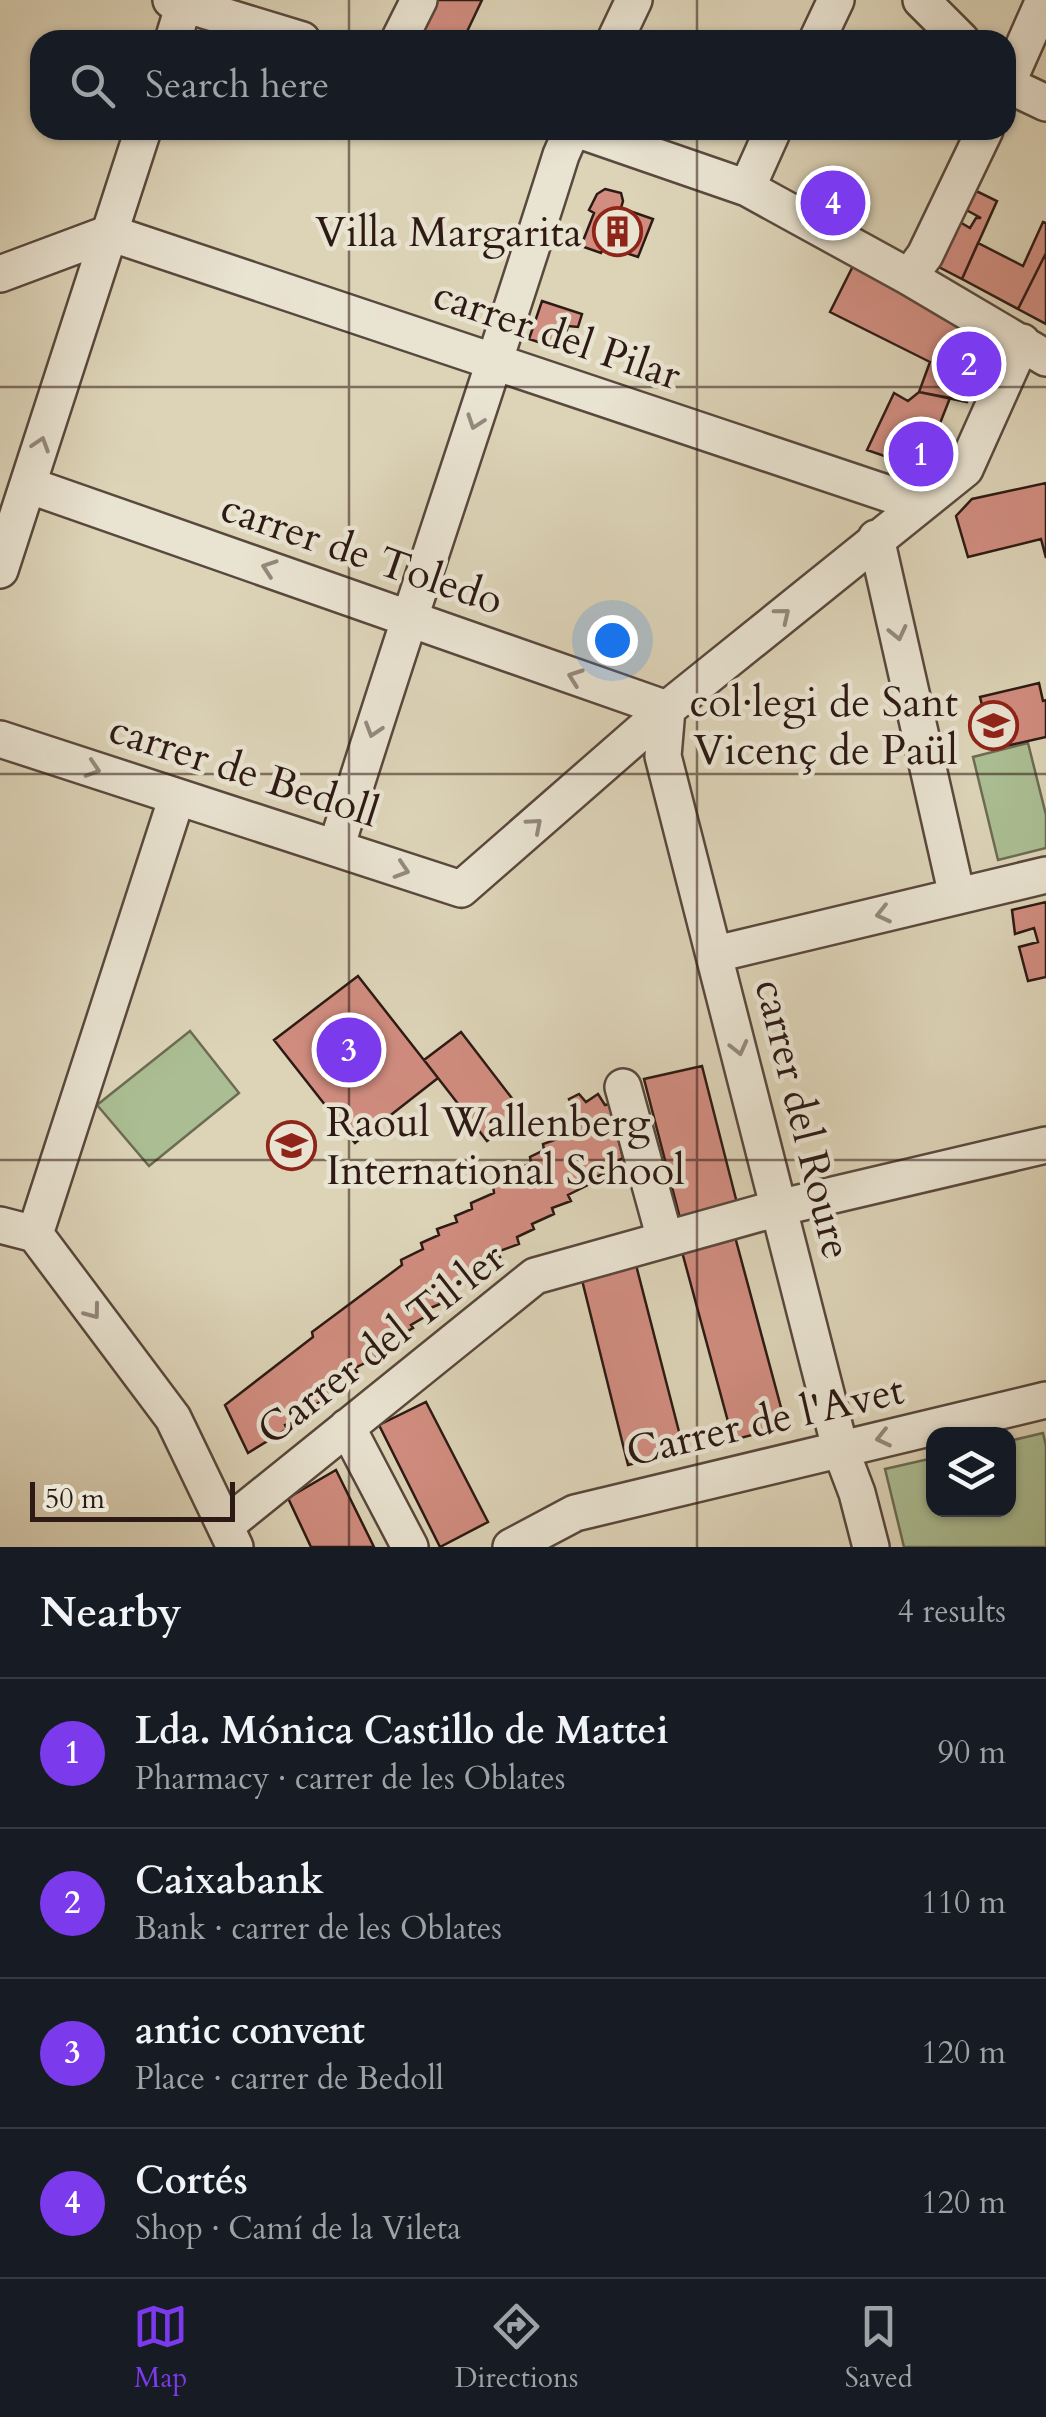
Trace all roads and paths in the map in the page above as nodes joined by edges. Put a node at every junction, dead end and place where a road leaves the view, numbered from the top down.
1 (419, 0) edge
2 (634, 0) edge
3 (836, 0) edge
4 (921, 0) edge
5 (1044, 0) edge
6 (178, 2) edge
7 (174, 30) edge
8 (269, 30) edge
9 (404, 30) edge
10 (620, 30) edge
11 (821, 30) edge
12 (951, 30) edge
13 (1016, 63) edge
14 (1016, 90) edge
15 (1046, 103) edge
16 (141, 140) edge
17 (570, 140) edge
18 (605, 140) edge
19 (768, 140) edge
20 (980, 140) edge
21 (747, 188) junction
22 (110, 233) junction
23 (0, 274) edge
24 (910, 277) junction
25 (1034, 350) edge
26 (496, 361) junction
27 (28, 485) junction
28 (919, 504) junction
29 (876, 538) junction
30 (0, 570) edge
31 (408, 616) junction
32 (667, 710) junction
33 (0, 739) edge
34 (177, 797) junction
35 (336, 848) junction
36 (1046, 875) edge
37 (957, 896) junction
38 (716, 954) junction
39 (623, 1087) dead end
40 (1046, 1145) edge
41 (778, 1208) junction
42 (0, 1225) edge
43 (34, 1234) junction
44 (665, 1239) junction
45 (1046, 1402) edge
46 (348, 1427) junction
47 (840, 1448) junction
48 (230, 1536) edge
49 (410, 1547) edge
50 (511, 1547) edge
51 (871, 1547) edge

1 - 9 street
2 - 10 street
3 - 11 street
4 - 12 street
5 - 13 street
6 - 7 street
6 - 8 street
14 - 15 street
16 - 22 street
17 - 26 street
18 - 21 street
19 - 21 street
20 - 24 street
21 - 24 street
22 - 23 street
22 - 26 street, carrer del Pilar
27 -> 22 street
24 - 25 street
25 - 28 street
26 - 28 street, carrer del Pilar
26 -> 31 street
27 - 30 street
31 -> 27 street, carrer de Toledo
28 - 29 street
32 -> 29 street
29 -> 37 street
32 -> 31 street, carrer de Toledo
31 -> 35 street
35 -> 32 street, carrer de Bedoll
32 - 38 street, carrer del Roure
33 -> 34 street, carrer de Bedoll
34 - 35 street, carrer de Bedoll
34 - 43 street
36 - 37 street
37 -> 38 street
38 -> 41 street, carrer del Roure
39 - 44 street
40 - 41 street, Carrer del Til·ler
41 - 44 street, Carrer del Til·ler
41 - 47 street, carrer del Roure
42 - 43 street
43 -> 48 street, Carrer del Til·ler
44 - 46 street, Carrer del Til·ler
45 -> 47 street, Carrer de l'Avet
46 - 48 street, Carrer del Til·ler
46 - 49 street
47 - 50 street, Carrer de l'Avet
47 - 51 street, carrer del Roure

